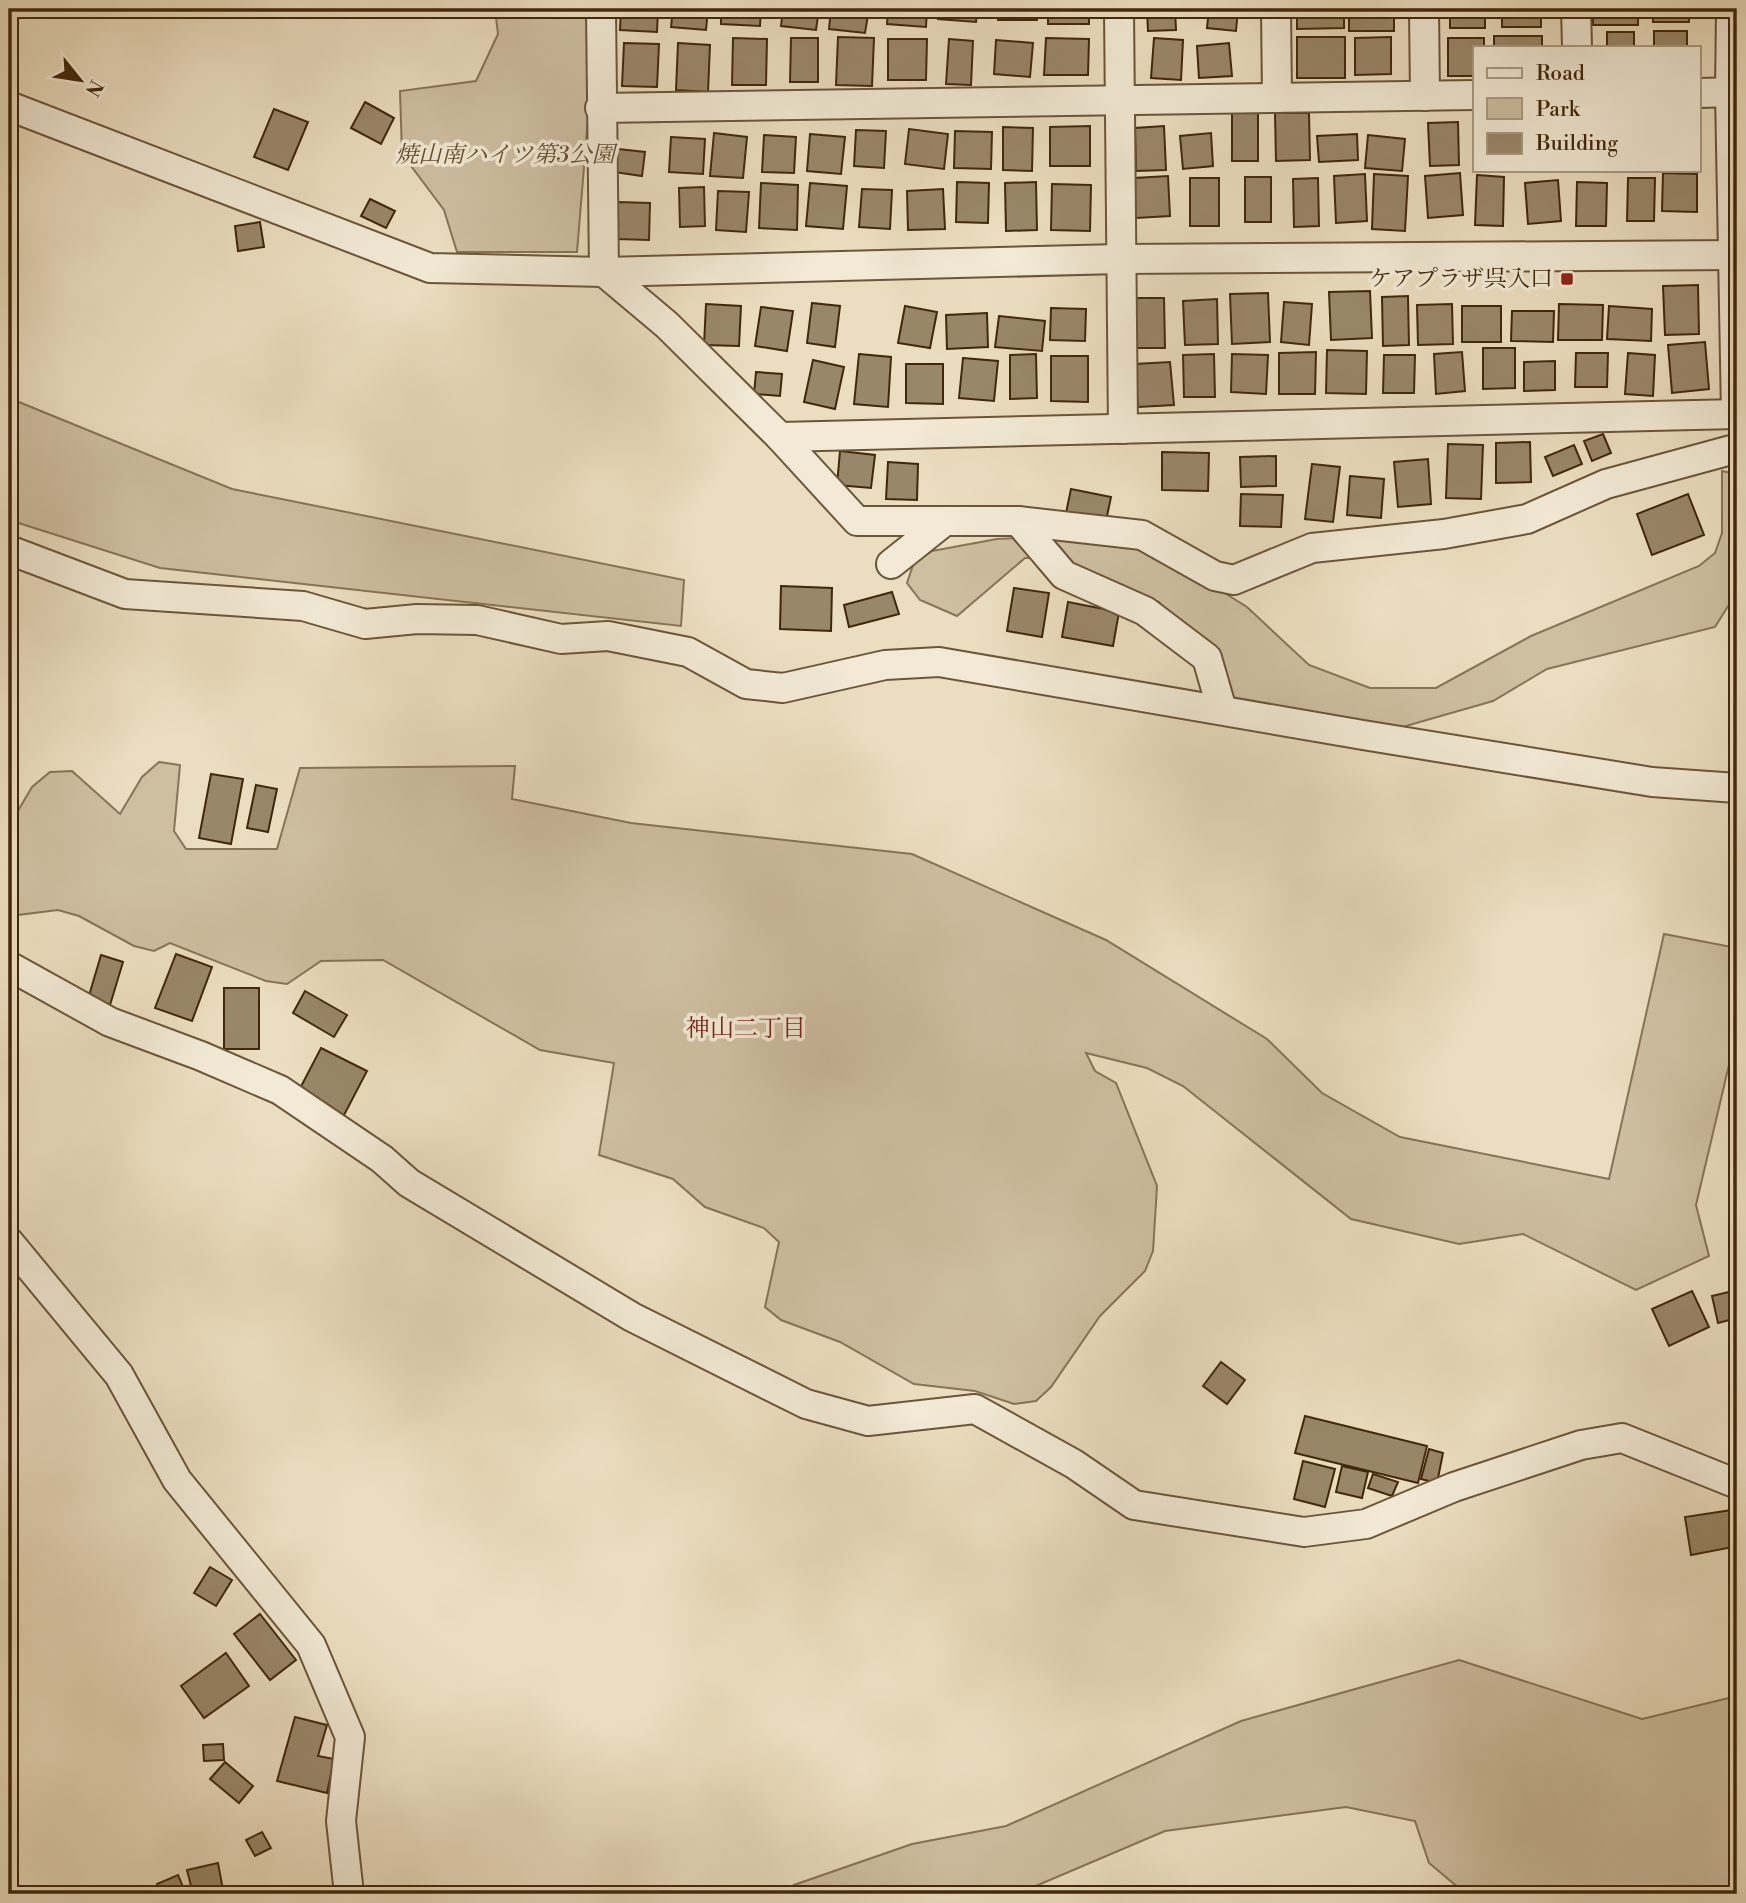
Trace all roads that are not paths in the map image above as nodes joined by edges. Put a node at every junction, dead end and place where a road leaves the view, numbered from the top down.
1 (601, 9) edge
2 (1119, 9) edge
3 (1276, 9) edge
4 (1424, 9) edge
5 (1576, 9) edge
6 (1731, 9) edge
7 (1577, 46) edge
8 (1733, 92) edge
9 (1700, 93) edge
10 (1473, 95) edge
11 (1425, 96) junction
12 (1277, 98) junction
13 (1120, 100) junction
14 (9, 106) edge
15 (600, 108) junction
16 (1735, 255) edge
17 (1120, 259) junction
18 (604, 272) junction
19 (1737, 414) edge
20 (1123, 429) junction
21 (780, 437) junction
22 (1737, 450) edge
23 (945, 521) junction
24 (1018, 522) junction
25 (9, 550) edge
26 (891, 564) dead end
27 (1222, 710) junction
28 (1737, 788) edge
29 (9, 966) edge
30 (9, 1242) edge
31 (1737, 1483) edge
32 (349, 1894) edge

1 - 15 street
2 - 13 street
3 - 12 street
4 - 11 street
5 - 7 street
6 - 8 street
8 - 9 street
8 - 16 street
10 - 11 street
11 - 12 street
12 - 13 street
13 - 15 street
13 - 17 street
14 - 18 street
15 - 18 street
16 - 17 street
16 - 19 street
17 - 18 street
17 - 20 street
18 - 21 street
19 - 20 street
20 - 21 street
21 - 23 street
22 - 24 street
23 - 24 street
23 - 26 street
24 - 27 street
25 - 27 street
27 - 28 street
29 - 31 street
30 - 32 street

